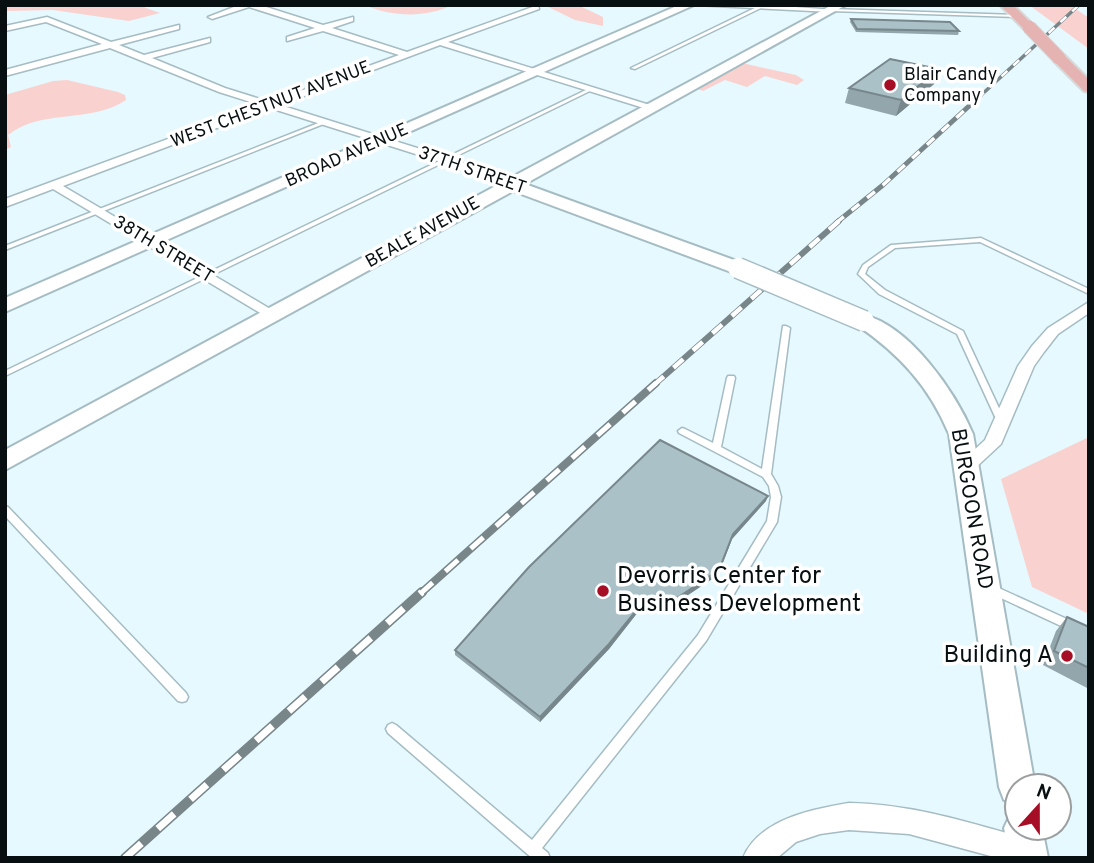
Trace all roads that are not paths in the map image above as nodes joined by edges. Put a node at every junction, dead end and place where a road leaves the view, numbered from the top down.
1 (249, 5) edge
2 (689, 5) edge
3 (700, 5) edge
4 (884, 5) edge
5 (972, 5) edge
6 (1006, 5) edge
7 (536, 7) edge
8 (762, 7) edge
9 (836, 8) edge
10 (1018, 10) edge
11 (875, 12) junction
12 (981, 15) junction
13 (212, 17) dead end
14 (350, 19) dead end
15 (176, 27) dead end
16 (323, 28) junction
17 (5, 29) edge
18 (289, 39) dead end
19 (207, 40) dead end
20 (438, 42) junction
21 (110, 45) junction
22 (406, 54) junction
23 (1062, 55) junction
24 (144, 58) junction
25 (633, 68) dead end
26 (537, 72) junction
27 (5, 73) edge
28 (1089, 75) edge
29 (1089, 88) edge
30 (592, 89) junction
31 (268, 107) junction
32 (651, 107) junction
33 (323, 124) junction
34 (381, 141) junction
35 (445, 160) junction
36 (54, 185) junction
37 (512, 185) junction
38 (5, 203) edge
39 (98, 211) junction
40 (151, 243) junction
41 (5, 248) edge
42 (737, 268) joint
43 (207, 277) junction
44 (1088, 303) edge
45 (5, 306) edge
46 (272, 316) junction
47 (786, 328) dead end
48 (5, 374) edge
49 (731, 378) dead end
50 (1002, 423) junction
51 (681, 431) dead end
52 (716, 449) junction
53 (5, 461) edge
54 (967, 466) junction
55 (766, 475) junction
56 (5, 510) edge
57 (986, 587) junction
58 (1089, 634) edge
59 (182, 697) dead end
60 (392, 729) dead end
61 (1015, 772) edge
62 (1026, 846) edge
63 (538, 853) edge
64 (757, 858) edge

1 - 13 street
1 - 16 street
2 - 26 street, BROAD AVENUE
3 - 8 street
4 - 11 lane
5 - 12 lane
6 - 10 main road
7 - 20 street, WEST CHESTNUT AVENUE
8 - 9 street
8 - 25 lane
9 - 11 lane
9 - 32 street, BEALE AVENUE
10 - 12 lane
10 - 23 main road, bridge
11 - 12 lane
14 - 16 street
15 - 21 street
16 - 18 street
16 - 22 street
17 - 21 street, 37TH STREET
19 - 24 street
20 - 22 street, WEST CHESTNUT AVENUE
20 - 26 street
21 - 24 street, 37TH STREET
21 - 27 street
22 - 31 street, WEST CHESTNUT AVENUE
23 - 28 main road
23 - 29 main road
24 - 31 street, 37TH STREET
26 - 30 street
26 - 34 street, BROAD AVENUE
30 - 32 street
30 - 35 lane
31 - 33 street, 37TH STREET
31 - 36 street, WEST CHESTNUT AVENUE
32 - 37 street, BEALE AVENUE
33 - 34 street, 37TH STREET
33 - 39 lane
34 - 35 street, 37TH STREET
34 - 40 street, BROAD AVENUE
35 - 37 street, 37TH STREET
35 - 43 lane
36 - 38 street, WEST CHESTNUT AVENUE
36 - 39 street, 38TH STREET
37 - 42 street, 37TH STREET
37 - 46 street, BEALE AVENUE
39 - 40 street, 38TH STREET
39 - 41 lane
40 - 43 street, 38TH STREET
40 - 45 street, BROAD AVENUE
42 - 54 street, BURGOON ROAD, bridge
43 - 46 street, 38TH STREET
43 - 48 lane
44 - 50 street
44 - 50 lane
46 - 53 street, BEALE AVENUE
47 - 55 lane
49 - 52 lane
50 - 54 street
51 - 52 lane
52 - 55 lane
54 - 57 street, BURGOON ROAD
55 - 63 lane
56 - 59 lane
57 - 58 lane
57 - 61 street, BURGOON ROAD
60 - 63 lane
62 - 64 street

